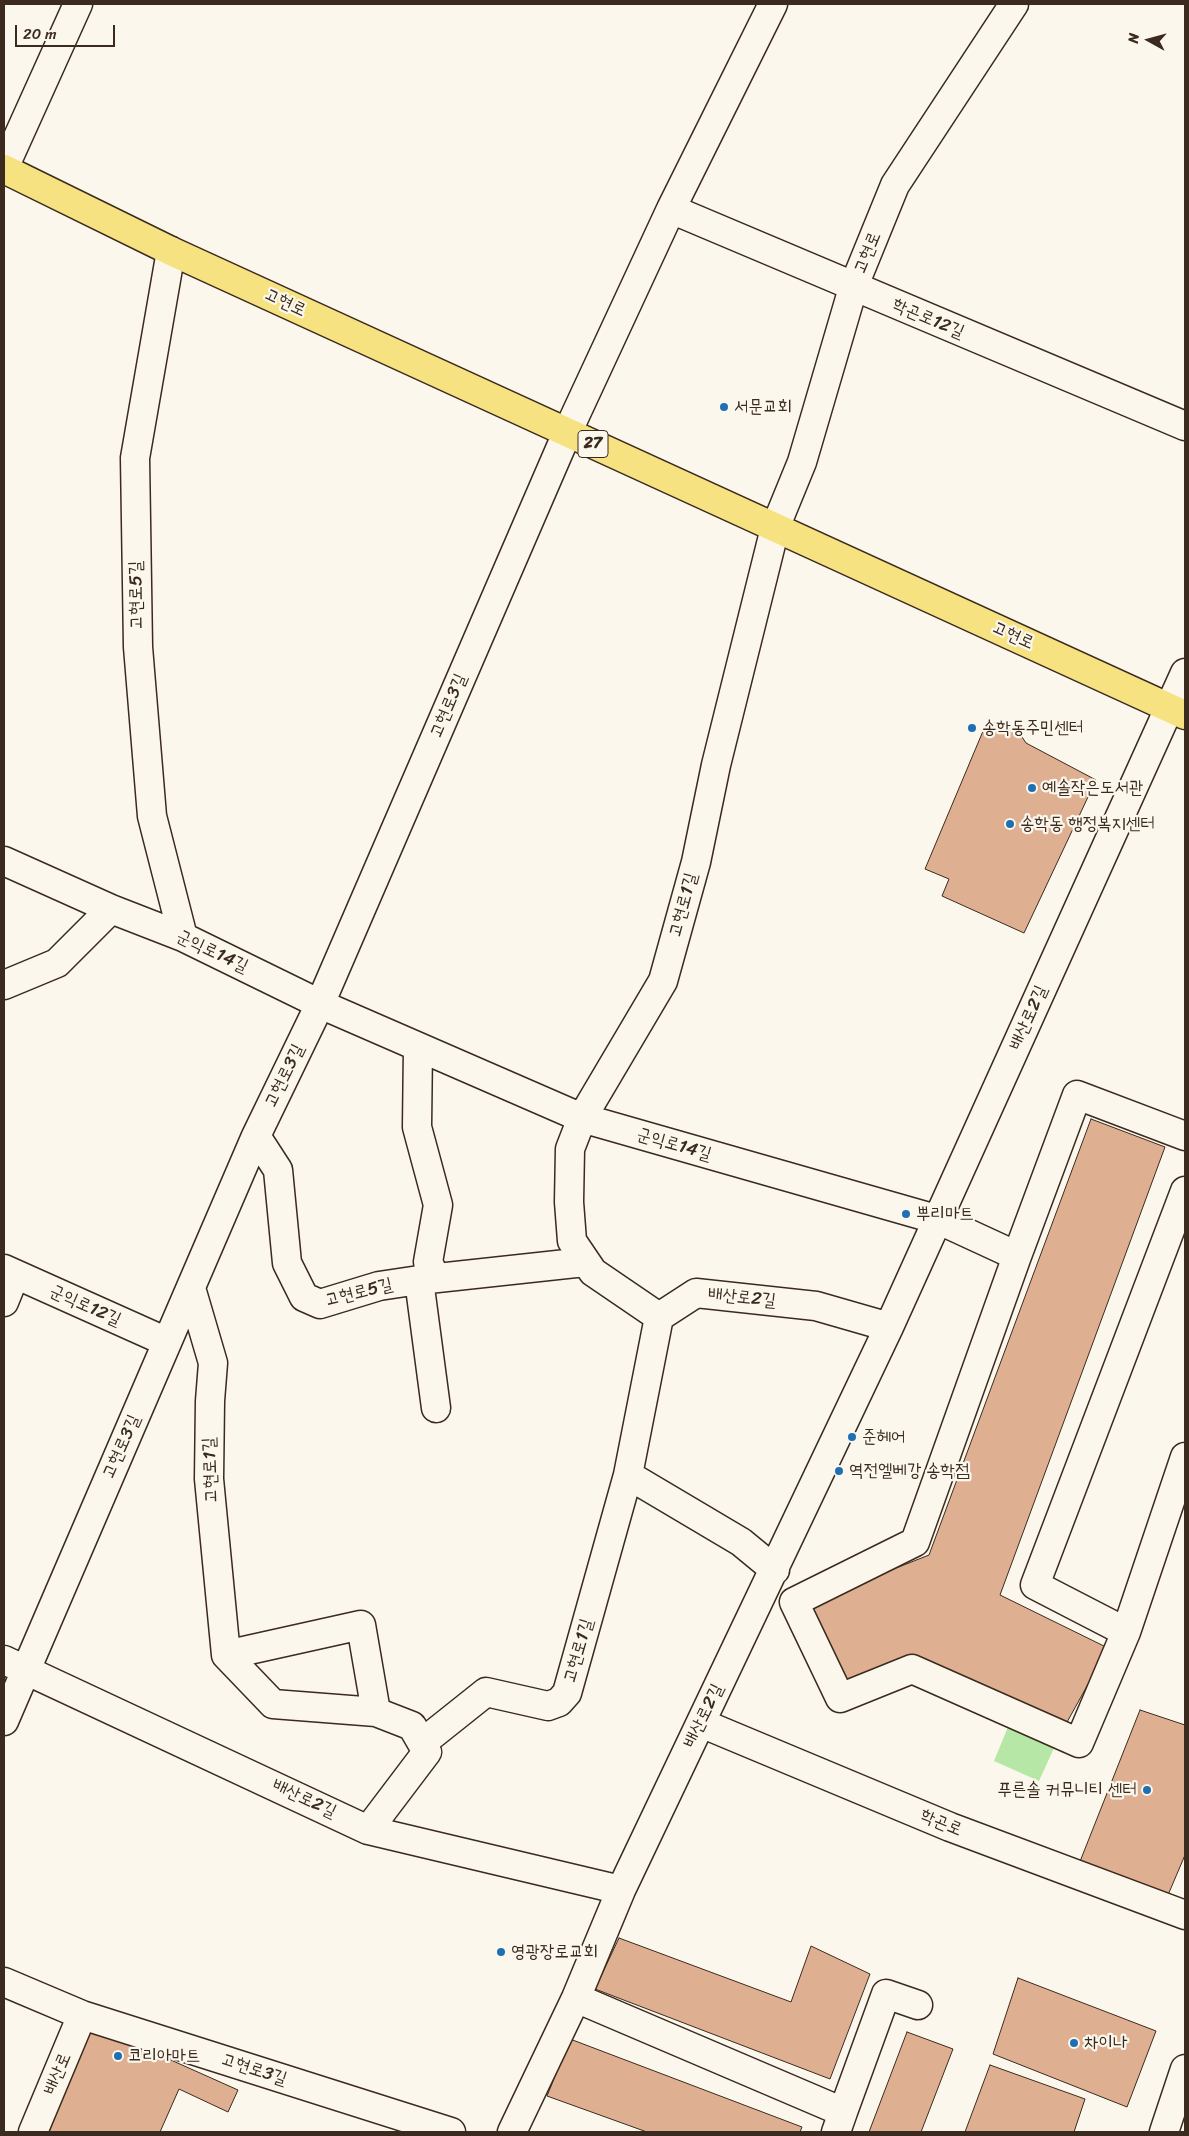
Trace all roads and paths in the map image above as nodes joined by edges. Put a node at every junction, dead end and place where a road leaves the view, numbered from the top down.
1 (78, 4) edge
2 (773, 4) edge
3 (1014, 4) edge
4 (4, 169) edge
5 (670, 209) junction
6 (171, 251) junction
7 (853, 288) junction
8 (1185, 426) edge
9 (567, 432) junction
10 (775, 528) junction
11 (1185, 673) edge
12 (1177, 711) edge
13 (4, 861) edge
14 (111, 908) junction
15 (183, 937) junction
16 (4, 984) edge
17 (320, 1004) junction
18 (418, 1047) junction
19 (582, 1118) junction
20 (256, 1136) junction
21 (1185, 1136) edge
22 (1185, 1191) edge
23 (938, 1220) junction
24 (1017, 1256) junction
25 (585, 1262) junction
26 (10, 1272) edge
27 (427, 1278) junction
28 (191, 1288) junction
29 (4, 1302) edge
30 (660, 1317) junction
31 (889, 1328) junction
32 (167, 1342) junction
33 (436, 1408) dead end
34 (1185, 1457) edge
35 (628, 1474) junction
36 (774, 1570) junction
37 (1126, 1632) junction
38 (226, 1655) junction
39 (14, 1665) edge
40 (376, 1712) junction
41 (4, 1721) edge
42 (701, 1722) junction
43 (422, 1743) junction
44 (368, 1830) junction
45 (621, 1890) junction
46 (1185, 1915) edge
47 (4, 1982) edge
48 (576, 1998) junction
49 (918, 2005) dead end
50 (82, 2015) junction
51 (1185, 2069) edge
52 (840, 2122) edge
53 (33, 2132) edge
54 (451, 2132) edge
55 (512, 2132) edge
56 (1164, 2132) edge

1 - 4 street, 고현로
2 - 5 street
3 - 7 street, 고현로
4 - 6 main road, 고현로 / 27
5 - 7 street, 학곤로12길
5 - 9 street
6 - 9 main road, 고현로 / 27
6 - 15 street, 고현로5길
7 - 8 street, 학곤로12길
7 - 10 street, 고현로
9 - 10 main road, 고현로 / 27
9 - 17 street, 고현로3길
10 - 12 main road, 고현로 / 27
10 - 19 street, 고현로1길
11 - 12 street
12 - 23 street, 배산로2길
13 - 14 street, 군익로14길
14 - 15 street, 군익로14길
14 - 16 street
15 - 17 street, 군익로14길
17 - 18 street, 군익로14길
17 - 20 street, 고현로3길
18 - 19 street, 군익로14길
18 - 27 street
19 - 23 street, 군익로14길
19 - 25 street, 고현로1길
20 - 27 street, 고현로5길
20 - 28 street, 고현로3길
21 - 24 street
22 - 37 street
23 - 24 street, 군익로14길
23 - 31 street, 배산로2길
24 - 37 street
25 - 27 street, 고현로5길
25 - 30 street
26 - 29 street
26 - 32 street, 군익로12길
27 - 33 street
28 - 32 street, 고현로3길
28 - 38 street, 고현로1길
30 - 31 street, 배산로2길
30 - 35 street
31 - 36 street, 배산로2길
32 - 39 street, 고현로3길
34 - 37 street
35 - 36 street
35 - 43 street, 고현로1길
36 - 42 street, 배산로2길
38 - 40 street
38 - 40 street
39 - 41 street, 고현로3길
39 - 44 street, 배산로2길
40 - 43 street
42 - 45 street, 배산로2길
42 - 46 street, 학곤로
43 - 44 street
44 - 45 street, 배산로2길
45 - 48 street, 배산로2길
47 - 50 street, 고현로3길
48 - 52 street
48 - 55 street, 배산로2길
49 - 52 street
50 - 53 street, 배산로
50 - 54 street, 고현로3길
51 - 56 street

